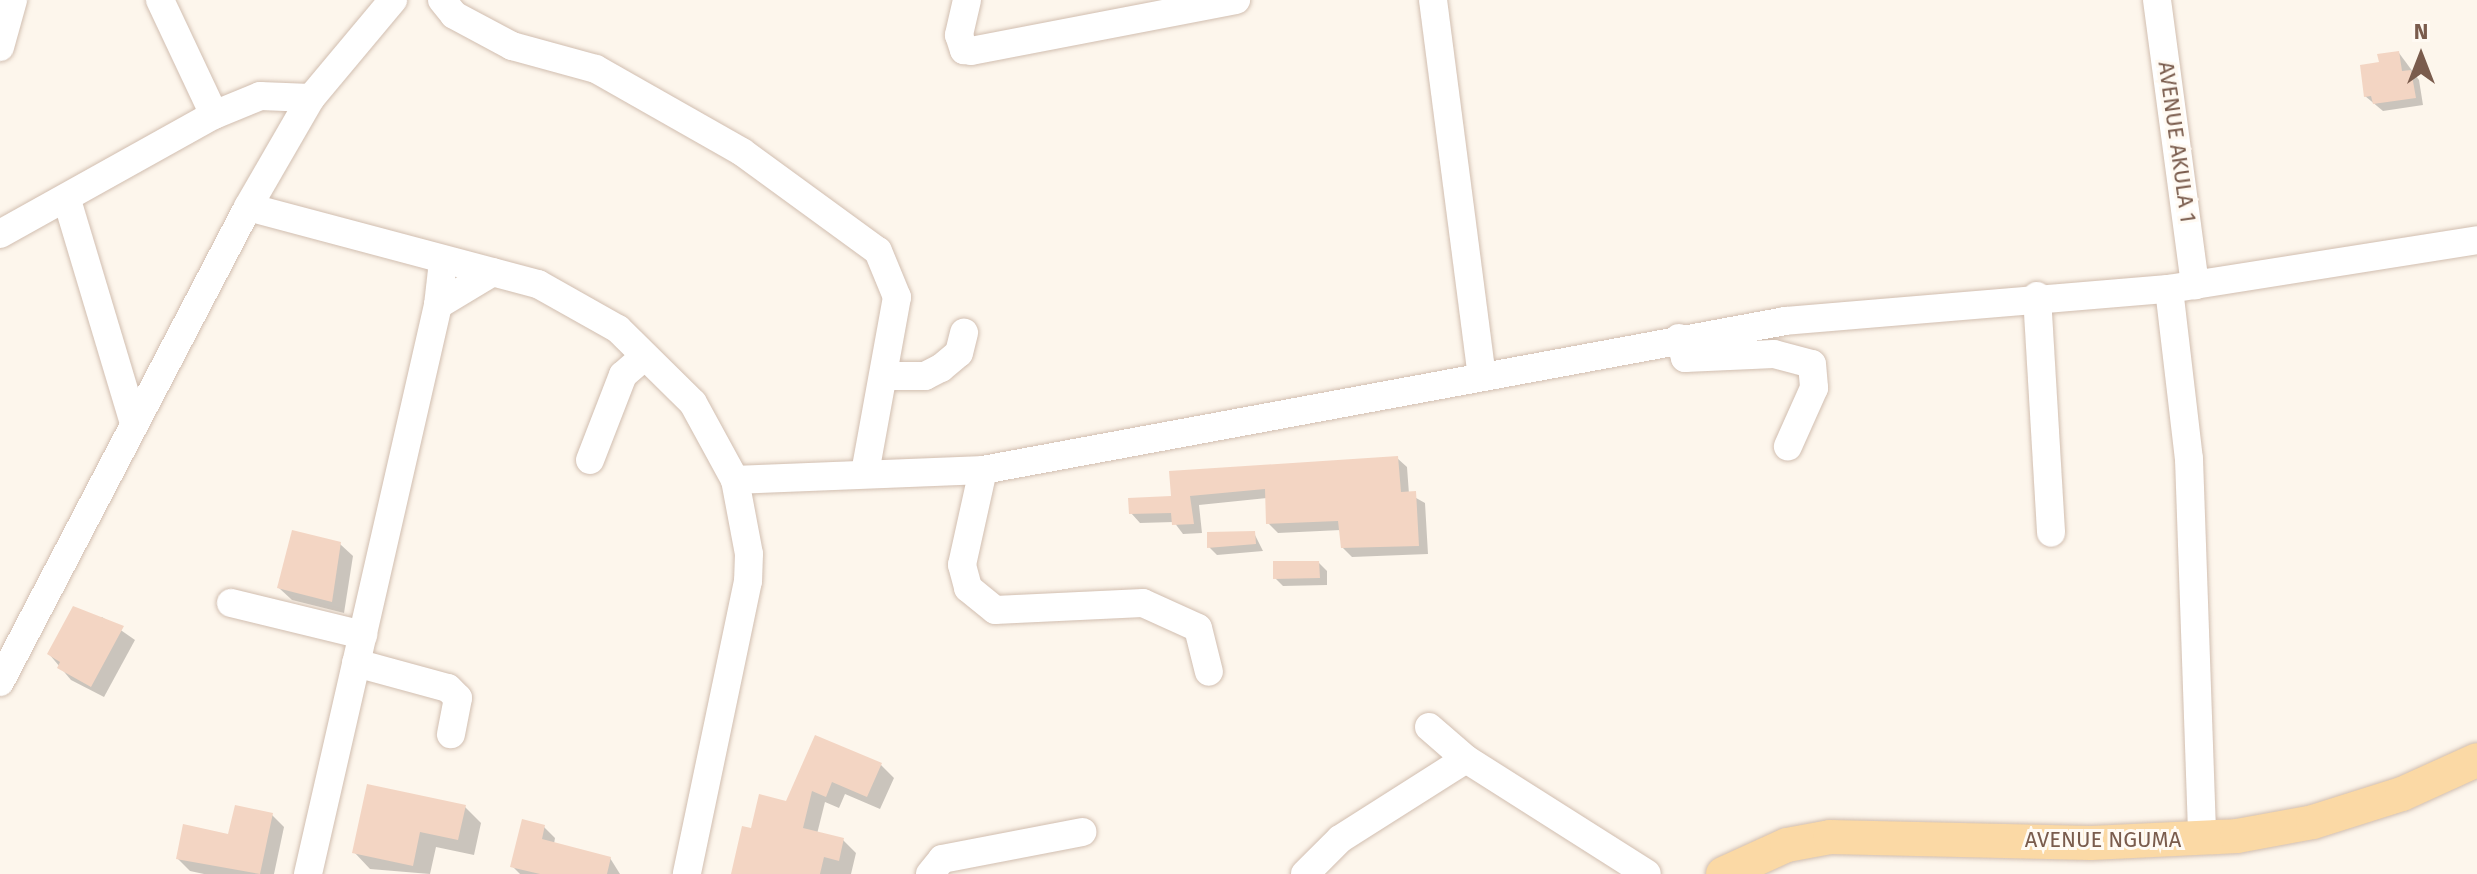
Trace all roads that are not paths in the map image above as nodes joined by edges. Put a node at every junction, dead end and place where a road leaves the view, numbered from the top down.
1 (160, 0) edge
2 (393, 0) edge
3 (442, 0) edge
4 (967, 0) edge
5 (1433, 0) edge
6 (2157, 0) edge
7 (1226, 1) edge
8 (14, 3) edge
9 (0, 47) edge
10 (311, 98) junction
11 (214, 115) junction
12 (67, 200) junction
13 (248, 207) junction
14 (0, 234) edge
15 (2477, 240) edge
16 (443, 261) junction
17 (493, 272) junction
18 (2182, 287) junction
19 (2037, 296) junction
20 (438, 305) junction
21 (964, 333) dead end
22 (1679, 338) junction
23 (644, 357) junction
24 (886, 376) junction
25 (1482, 377) junction
26 (133, 420) junction
27 (1788, 446) dead end
28 (590, 460) dead end
29 (983, 470) junction
30 (865, 473) junction
31 (735, 480) junction
32 (2051, 533) dead end
33 (231, 603) dead end
34 (363, 635) junction
35 (356, 663) junction
36 (1209, 672) dead end
37 (0, 682) edge
38 (1429, 727) dead end
39 (451, 734) dead end
40 (1466, 759) junction
41 (2477, 760) edge
42 (1082, 832) dead end
43 (2202, 840) junction
44 (308, 874) edge
45 (687, 874) edge
46 (930, 874) edge
47 (1305, 874) edge
48 (1647, 874) edge
49 (1723, 874) edge

1 - 11 street
2 - 10 street
3 - 24 street
4 - 7 street
5 - 25 street
6 - 18 street, AVENUE AKULA 1
8 - 9 street
10 - 11 street
10 - 13 street
11 - 12 street
12 - 14 street
12 - 26 street
13 - 16 street
13 - 26 street
15 - 18 street
16 - 17 street
16 - 20 street
17 - 20 street
17 - 23 street
18 - 19 street
18 - 43 street, AVENUE AKULA 1
19 - 22 street
19 - 32 street
20 - 34 street
21 - 24 street
22 - 25 street
22 - 27 street
23 - 28 street
23 - 31 street
24 - 30 street
25 - 29 street
26 - 37 street
29 - 30 street
29 - 36 street
30 - 31 street
31 - 45 street
33 - 34 street
34 - 35 street
35 - 39 street
35 - 44 street
38 - 40 street
40 - 47 street
40 - 48 street
41 - 43 main road, AVENUE NGUMA
42 - 46 street
43 - 49 main road, AVENUE NGUMA

